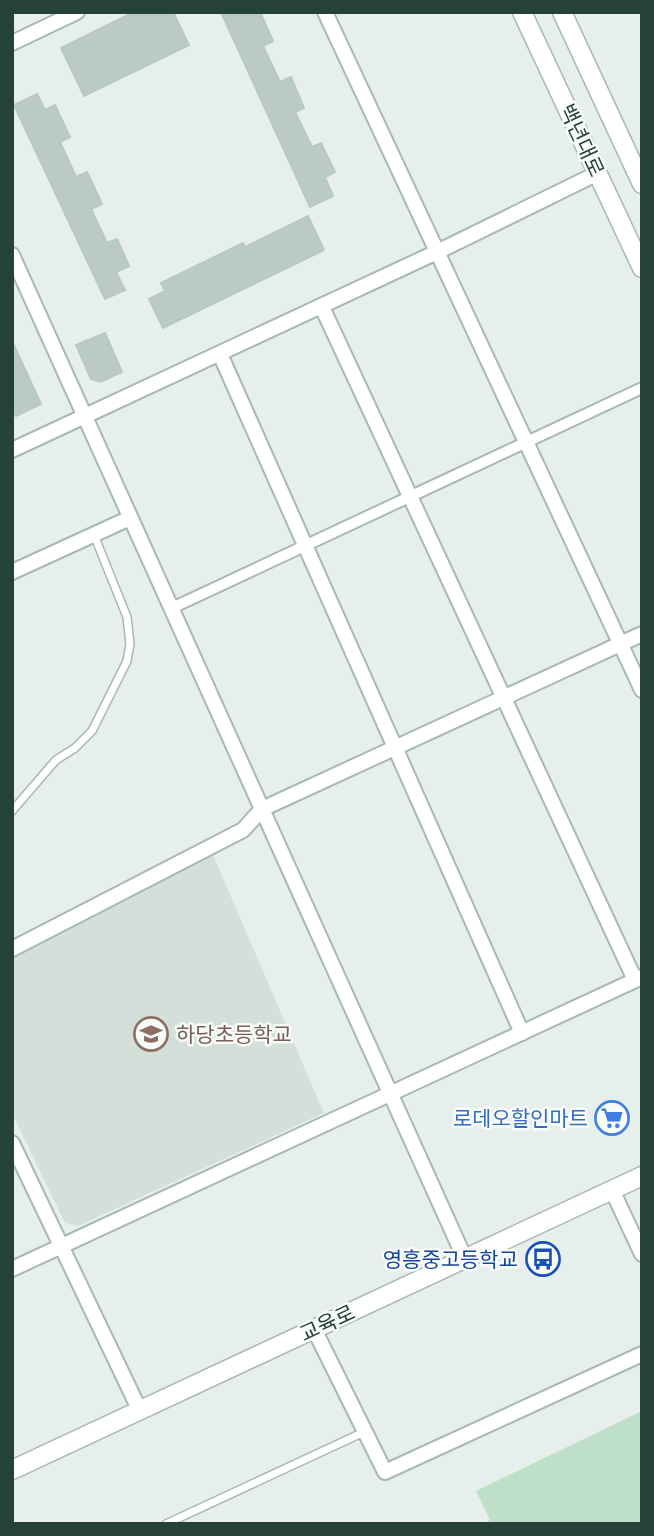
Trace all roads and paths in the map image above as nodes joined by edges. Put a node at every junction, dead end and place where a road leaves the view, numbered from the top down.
1 (77, 12) edge
2 (325, 12) edge
3 (522, 12) edge
4 (562, 12) edge
5 (12, 43) edge
6 (598, 173) junction
7 (642, 184) edge
8 (437, 253) junction
9 (12, 255) edge
10 (642, 268) edge
11 (322, 307) junction
12 (220, 354) junction
13 (642, 387) edge
14 (85, 416) junction
15 (526, 442) junction
16 (12, 450) edge
17 (410, 496) junction
18 (131, 517) junction
19 (94, 534) junction
20 (305, 545) junction
21 (12, 572) edge
22 (172, 608) junction
23 (642, 634) edge
24 (620, 644) junction
25 (642, 690) edge
26 (504, 698) junction
27 (395, 748) junction
28 (262, 809) junction
29 (12, 811) edge
30 (12, 949) edge
31 (638, 979) edge
32 (522, 1033) junction
33 (391, 1094) junction
34 (12, 1143) edge
35 (642, 1176) edge
36 (612, 1190) junction
37 (62, 1246) junction
38 (642, 1254) edge
39 (465, 1259) junction
40 (12, 1269) edge
41 (314, 1329) junction
42 (642, 1354) edge
43 (140, 1410) junction
44 (364, 1432) junction
45 (12, 1470) edge
46 (166, 1524) edge

1 - 5 street
2 - 8 street
3 - 6 street, 백년대로
4 - 7 street, 백년대로
6 - 8 street
6 - 10 street, 백년대로
8 - 11 street
8 - 15 street
9 - 14 street
11 - 12 street
11 - 17 street
12 - 14 street
12 - 20 street
13 - 15 street
14 - 16 street
14 - 18 street
15 - 17 street
15 - 24 street
17 - 20 street
17 - 26 street
18 - 19 street
18 - 22 street
19 - 21 street
19 - 29 lane
20 - 22 street
20 - 27 street
22 - 28 street
23 - 24 street
24 - 25 street
24 - 26 street
26 - 27 street
26 - 31 street
27 - 28 street
27 - 32 street
28 - 30 street
28 - 33 street
31 - 32 street
32 - 33 street
33 - 37 street
33 - 39 street
34 - 37 street
35 - 36 street, 교육로
36 - 38 street
36 - 39 street, 교육로
37 - 40 street
37 - 43 street
39 - 41 street, 교육로
41 - 43 street, 교육로
41 - 44 street
42 - 44 street
43 - 45 street, 교육로
44 - 46 lane

